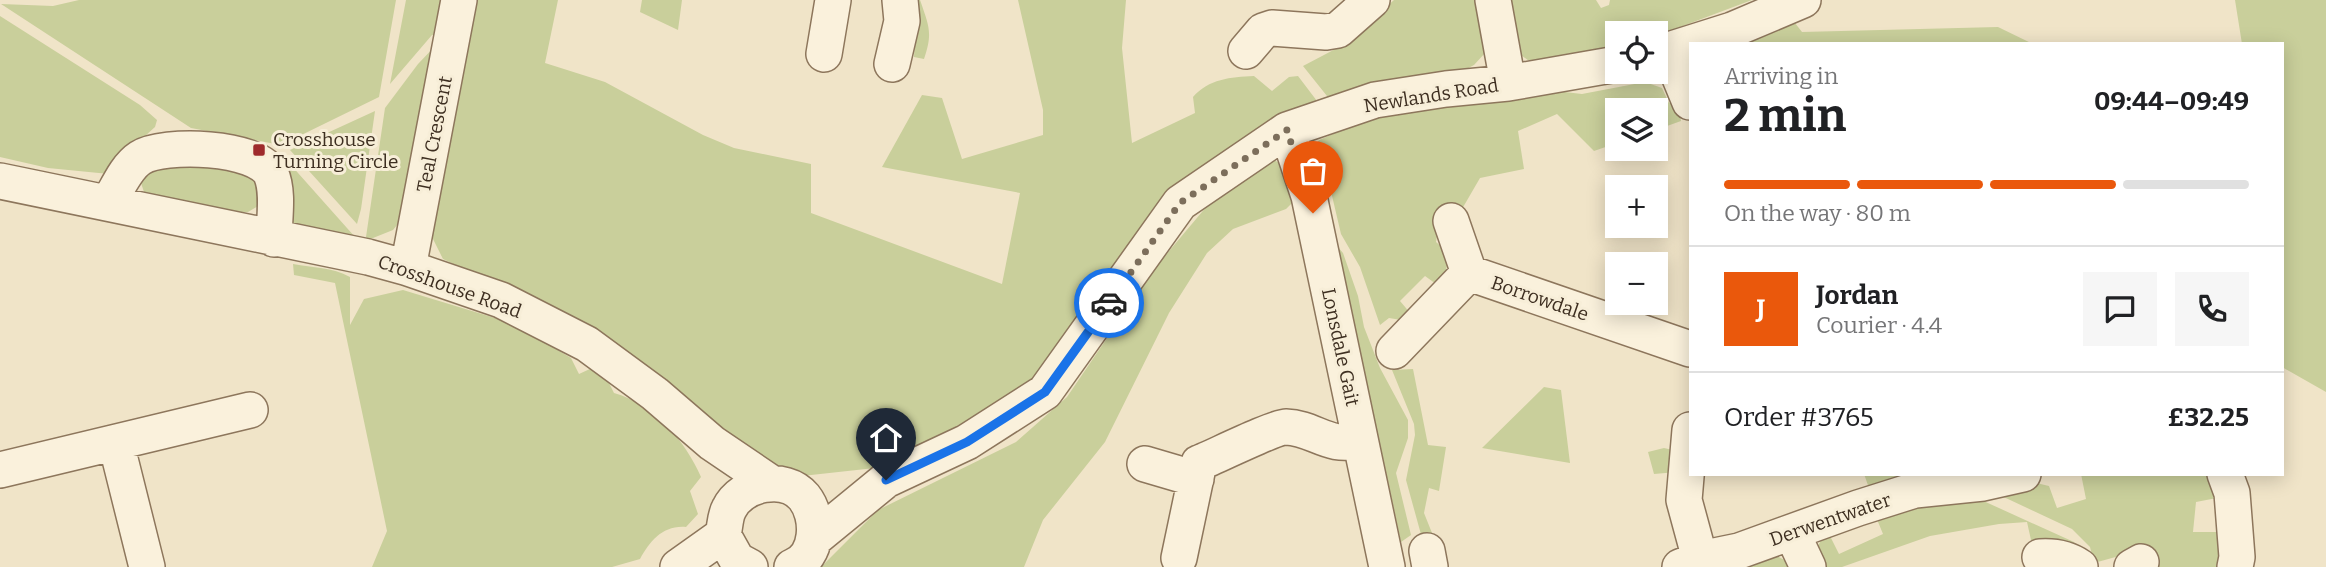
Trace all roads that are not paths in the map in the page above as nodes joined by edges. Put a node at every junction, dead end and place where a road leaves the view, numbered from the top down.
1 (459, 0) edge
2 (833, 0) edge
3 (900, 0) edge
4 (1373, 0) edge
5 (1493, 0) edge
6 (1803, 0) edge
7 (1694, 42) edge
8 (1689, 44) edge
9 (1668, 50) edge
10 (1245, 51) dead end
11 (824, 54) dead end
12 (1668, 63) edge
13 (892, 64) dead end
14 (1605, 66) edge
15 (1508, 83) junction
16 (1689, 100) edge
17 (1287, 130) junction
18 (0, 181) edge
19 (109, 202) junction
20 (1451, 221) dead end
21 (274, 239) junction
22 (408, 268) junction
23 (1469, 273) junction
24 (1689, 349) edge
25 (1394, 351) dead end
26 (250, 410) dead end
27 (1360, 440) junction
28 (1689, 442) edge
29 (116, 443) junction
30 (712, 443) junction
31 (1145, 464) dead end
32 (0, 470) edge
33 (2014, 476) edge
34 (2226, 476) edge
35 (1196, 479) junction
36 (886, 480) junction
37 (771, 484) junction
38 (803, 496) junction
39 (1792, 533) junction
40 (814, 539) junction
41 (705, 549) edge
42 (2040, 557) dead end
43 (1179, 558) dead end
44 (1690, 563) edge
45 (147, 567) edge
46 (750, 567) edge
47 (792, 567) edge
48 (1387, 567) edge
49 (1808, 567) edge
50 (2080, 567) edge
51 (2235, 567) edge

1 - 22 street, Teal Crescent
2 - 11 street
3 - 13 street
4 - 10 street
5 - 15 street
6 - 7 street
8 - 9 street
12 - 16 street
14 - 15 street, Newlands Road
15 - 17 street, Newlands Road
17 - 27 street, Lonsdale Gait
17 - 36 street, Newlands Road
18 - 19 street, Crosshouse Road
19 - 21 street, Crosshouse Road
19 - 21 street
20 - 23 street, Borrowdale
21 - 22 street, Crosshouse Road
22 - 30 street, Crosshouse Road
23 - 24 street, Borrowdale
23 - 25 street, Borrowdale
26 - 29 street
27 - 35 street
27 - 48 street, Lonsdale Gait
28 - 44 street
29 - 32 street
29 - 45 street
30 - 37 street, Crosshouse Road
30 - 41 street
31 - 35 street
33 - 39 street, Derwentwater
34 - 51 street
35 - 43 street
36 - 38 street, Newlands Road
36 - 40 street, Newlands Road
37 - 38 street, Crosshouse Road
37 - 41 street
38 - 40 street
39 - 44 street, Derwentwater
39 - 49 street
40 - 47 street, Newlands Road
41 - 46 street
42 - 50 street

